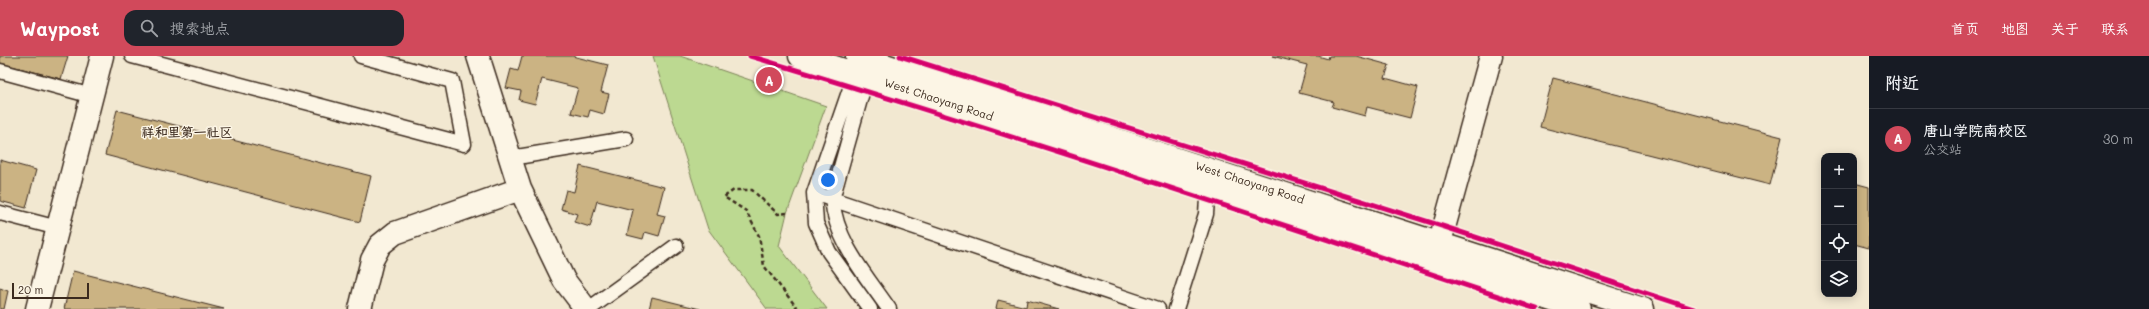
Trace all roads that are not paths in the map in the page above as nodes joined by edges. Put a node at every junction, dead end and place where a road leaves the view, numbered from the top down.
1 (102, 56) edge
2 (132, 56) edge
3 (361, 56) edge
4 (478, 56) edge
5 (800, 56) edge
6 (1490, 56) edge
7 (858, 65) edge
8 (0, 71) edge
9 (92, 96) junction
10 (626, 139) dead end
11 (510, 158) junction
12 (1211, 187) junction
13 (520, 189) junction
14 (814, 193) junction
15 (832, 199) junction
16 (0, 213) edge
17 (58, 228) junction
18 (1440, 242) junction
19 (676, 246) dead end
20 (37, 309) edge
21 (360, 309) edge
22 (587, 309) edge
23 (870, 309) edge
24 (889, 309) edge
25 (1158, 309) edge
26 (1176, 309) edge
27 (1579, 309) edge
28 (1643, 309) edge

1 - 9 main road
2 - 3 lane
4 - 11 main road
5 - 7 main road, West Chaoyang Road
6 - 18 main road
7 - 12 main road, West Chaoyang Road
7 - 14 lane
7 - 15 lane
7 - 18 main road, West Chaoyang Road
8 - 9 lane
9 - 17 main road
10 - 11 lane
11 - 13 main road
12 - 26 lane
12 - 27 main road, West Chaoyang Road
13 - 21 main road
13 - 22 main road
14 - 15 lane
14 - 23 lane
15 - 24 lane
15 - 25 lane
16 - 17 lane
17 - 20 main road
18 - 28 main road, West Chaoyang Road
19 - 22 lane

